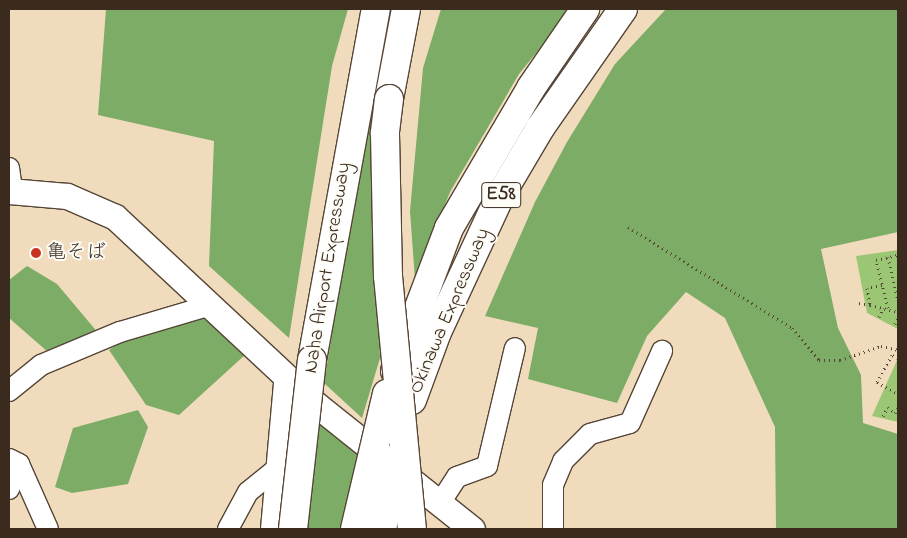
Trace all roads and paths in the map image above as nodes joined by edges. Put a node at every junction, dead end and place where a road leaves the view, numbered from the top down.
1 (406, 9) edge
2 (585, 9) edge
3 (623, 9) edge
4 (373, 16) edge
5 (10, 183) edge
6 (628, 227) dead end
7 (898, 255) edge
8 (888, 257) junction
9 (882, 285) junction
10 (898, 301) edge
11 (859, 303) dead end
12 (211, 304) junction
13 (870, 305) junction
14 (885, 308) junction
15 (898, 312) edge
16 (879, 317) dead end
17 (898, 317) edge
18 (895, 324) dead end
19 (515, 348) dead end
20 (898, 350) edge
21 (662, 351) dead end
22 (898, 358) edge
23 (285, 373) junction
24 (9, 391) edge
25 (898, 394) edge
26 (400, 397) junction
27 (898, 408) edge
28 (883, 416) dead end
29 (14, 461) edge
30 (274, 471) junction
31 (9, 489) edge
32 (440, 503) junction
33 (48, 529) edge
34 (228, 529) edge
35 (271, 529) edge
36 (293, 529) edge
37 (356, 529) edge
38 (382, 529) edge
39 (412, 529) edge
40 (472, 529) edge
41 (553, 529) edge

1 - 39 highway, Naha Airport Expressway, bridge
2 - 26 highway, Okinawa Expressway / E58
3 - 26 highway, Okinawa Expressway / E58
4 - 36 highway, Naha Airport Expressway, bridge
5 - 12 main road
6 - 20 path
7 - 8 path
8 - 9 path
8 - 10 path
9 - 13 path
9 - 14 path
11 - 13 path
12 - 23 main road
12 - 24 street
13 - 14 path
14 - 15 path
14 - 16 path
17 - 18 path
19 - 32 street
21 - 41 street
22 - 25 path
23 - 30 street
23 - 32 main road
26 - 37 highway, Okinawa Expressway / E58, bridge
26 - 38 highway, Okinawa Expressway / E58, bridge
27 - 28 path
29 - 31 street
29 - 33 street
30 - 34 street
30 - 35 street
32 - 40 main road

